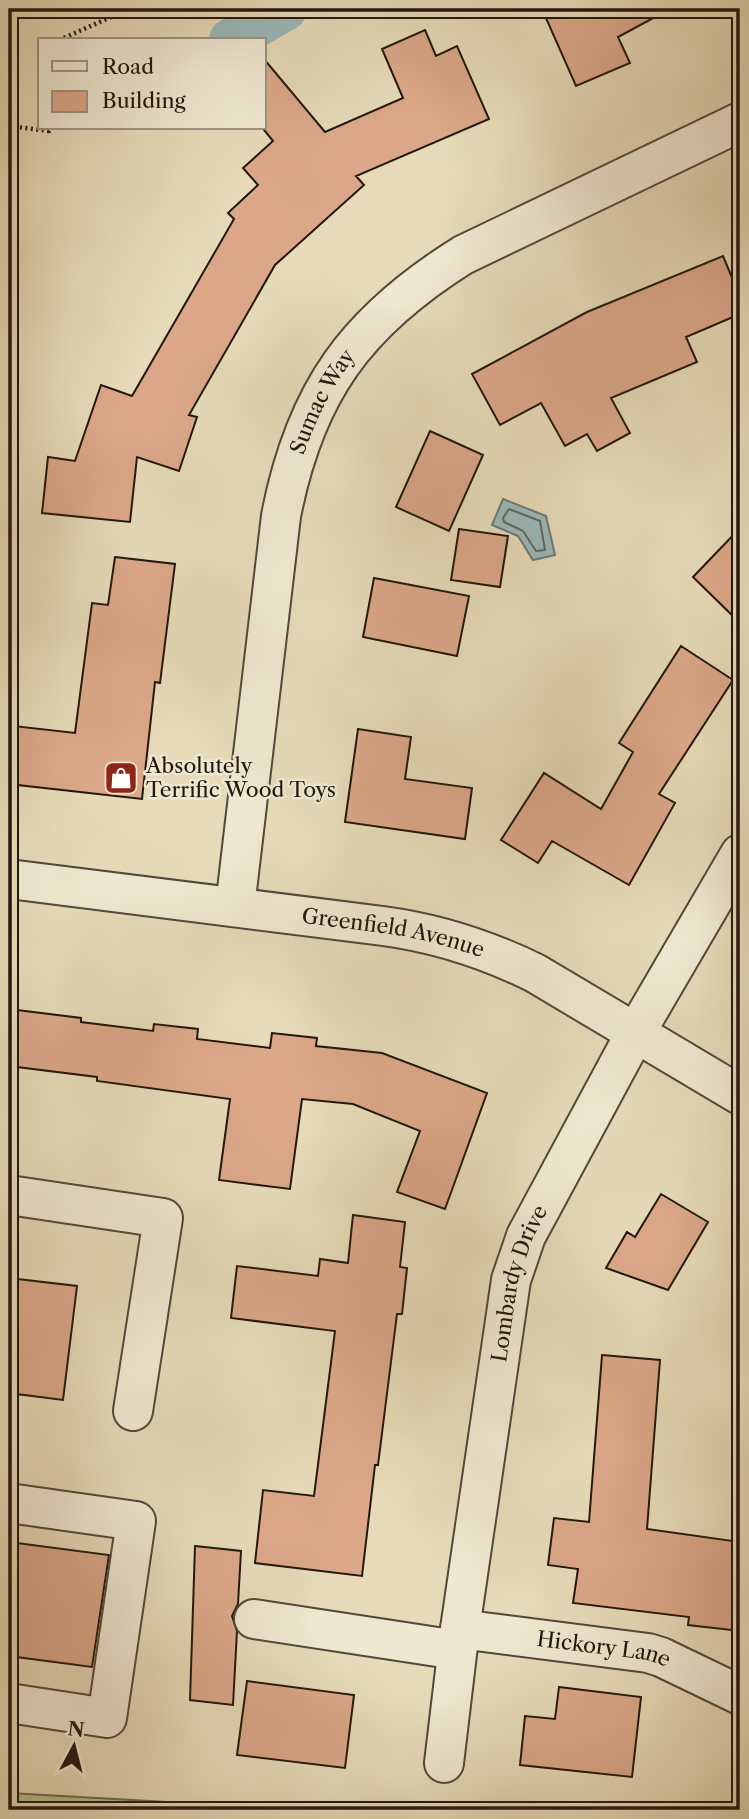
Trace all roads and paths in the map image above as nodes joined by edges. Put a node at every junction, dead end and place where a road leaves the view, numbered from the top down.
1 (129, 9) edge
2 (64, 38) edge
3 (740, 122) edge
4 (9, 126) edge
5 (38, 128) edge
6 (740, 854) edge
7 (9, 879) edge
8 (235, 907) junction
9 (636, 1032) junction
10 (740, 1095) edge
11 (9, 1195) edge
12 (133, 1411) dead end
13 (9, 1503) edge
14 (254, 1619) dead end
15 (459, 1640) junction
16 (740, 1695) edge
17 (9, 1703) edge
18 (444, 1763) dead end

1 - 2 path
3 - 8 street, Sumac Way
4 - 5 path
6 - 9 street, Lombardy Drive
7 - 8 street, Greenfield Avenue
8 - 9 street, Greenfield Avenue
9 - 10 street, Greenfield Avenue
9 - 15 street, Lombardy Drive
11 - 12 street
13 - 17 street
14 - 15 street, Hickory Lane
15 - 16 street, Hickory Lane
15 - 18 street, Lombardy Drive

